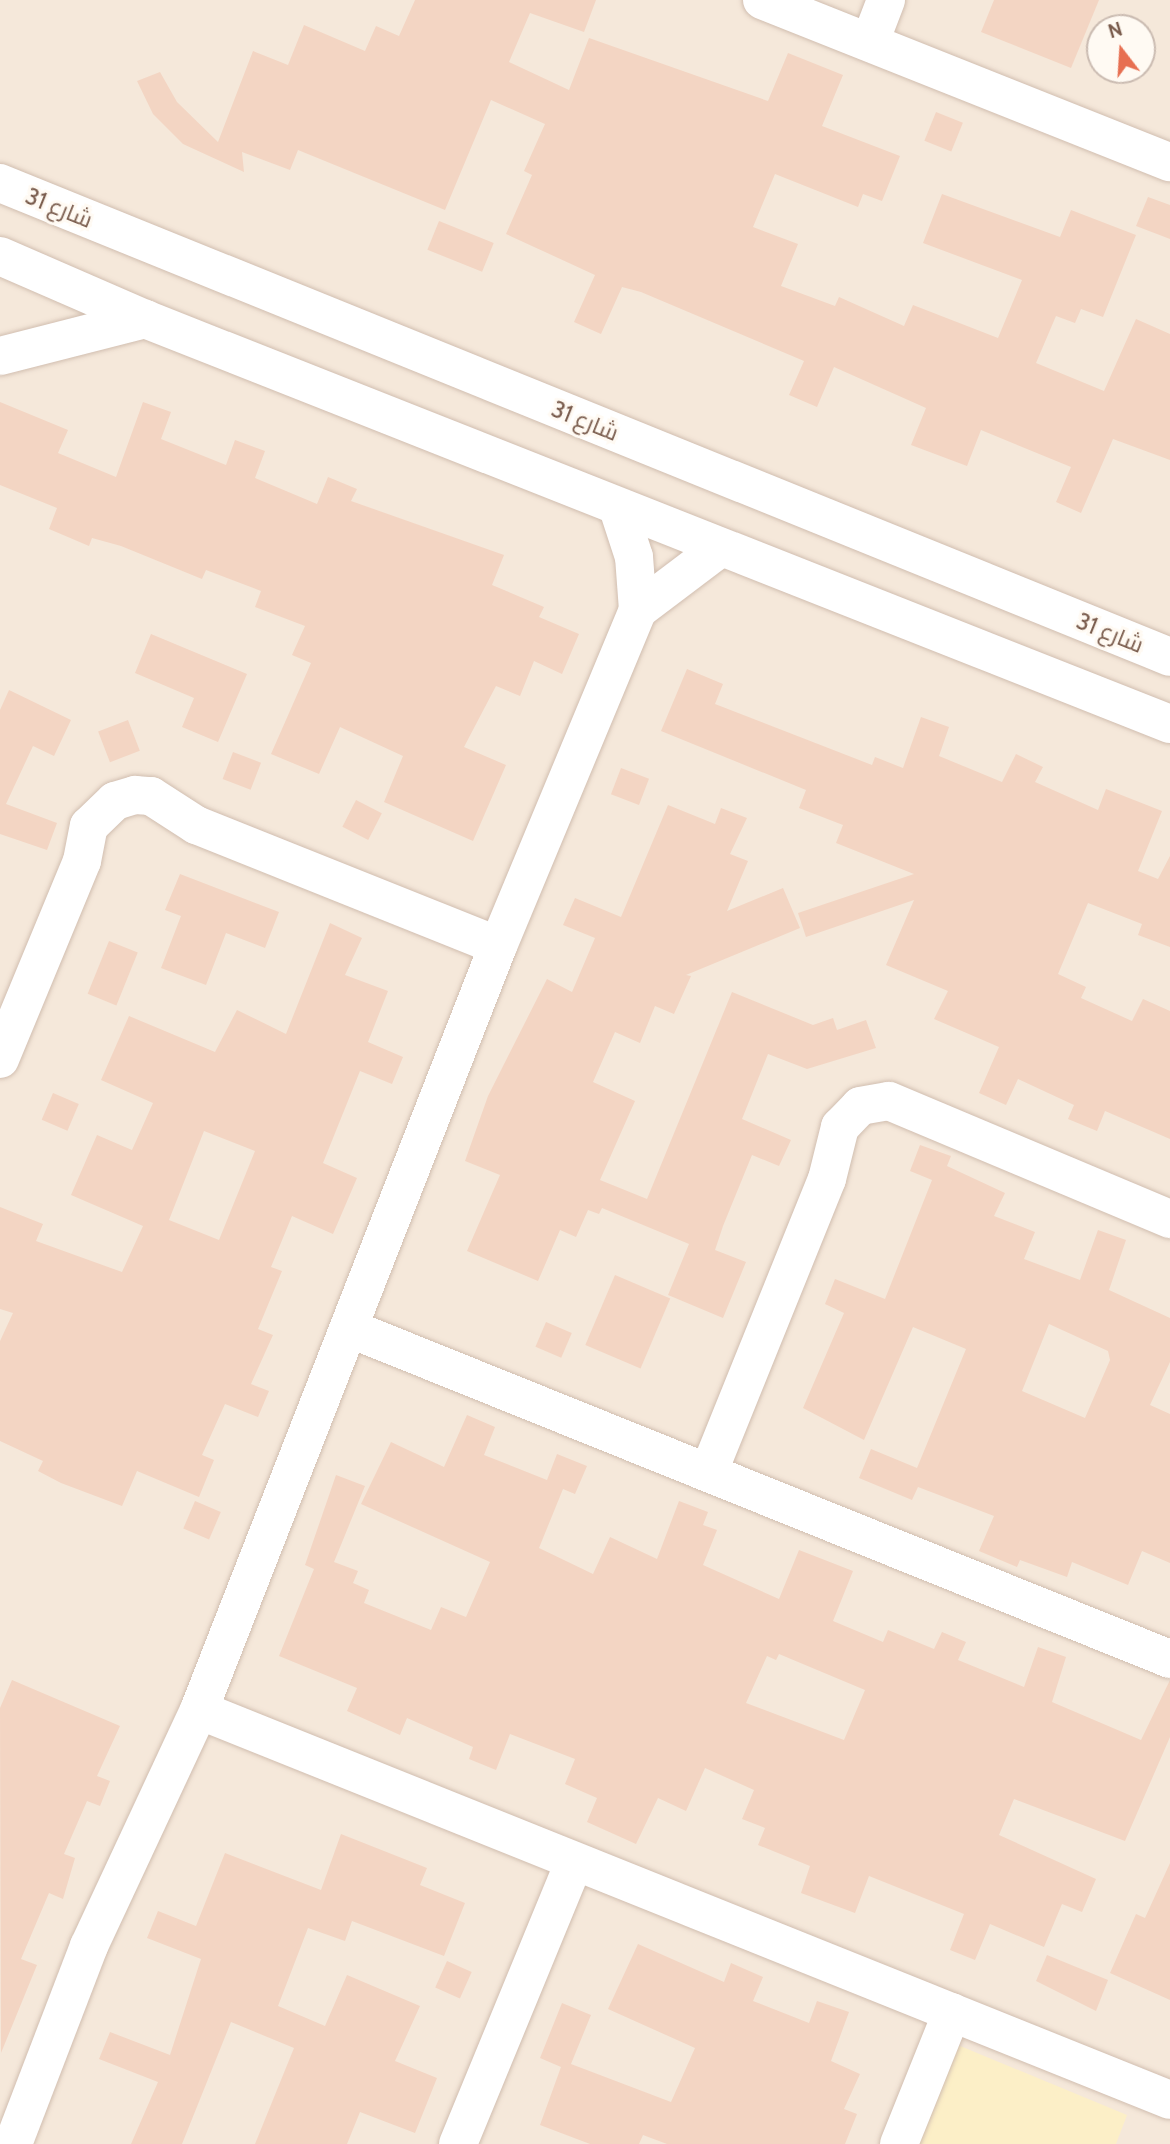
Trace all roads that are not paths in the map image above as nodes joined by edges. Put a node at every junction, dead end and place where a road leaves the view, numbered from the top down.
1 (762, 0) edge
2 (886, 0) edge
3 (870, 42) junction
4 (1170, 162) edge
5 (0, 183) edge
6 (0, 256) edge
7 (145, 319) junction
8 (0, 356) edge
9 (618, 508) junction
10 (720, 548) junction
11 (638, 610) junction
12 (1170, 657) edge
13 (1170, 724) edge
14 (498, 946) junction
15 (0, 1059) edge
16 (1170, 1219) edge
17 (351, 1329) junction
18 (709, 1471) junction
19 (1170, 1659) edge
20 (199, 1710) junction
21 (573, 1861) junction
22 (952, 2012) junction
23 (1170, 2100) edge
24 (13, 2144) edge
25 (458, 2144) edge
26 (899, 2144) edge

1 - 3 street
2 - 3 street
3 - 4 street
5 - 12 street, شارع 31
6 - 7 street
7 - 8 street
7 - 9 street
9 - 10 street
9 - 11 street
10 - 11 street
10 - 13 street
11 - 14 street
14 - 15 street
14 - 17 street
16 - 18 street
17 - 18 street
17 - 20 street
18 - 19 street
20 - 21 street
20 - 24 street
21 - 22 street
21 - 25 street
22 - 23 street
22 - 26 street

